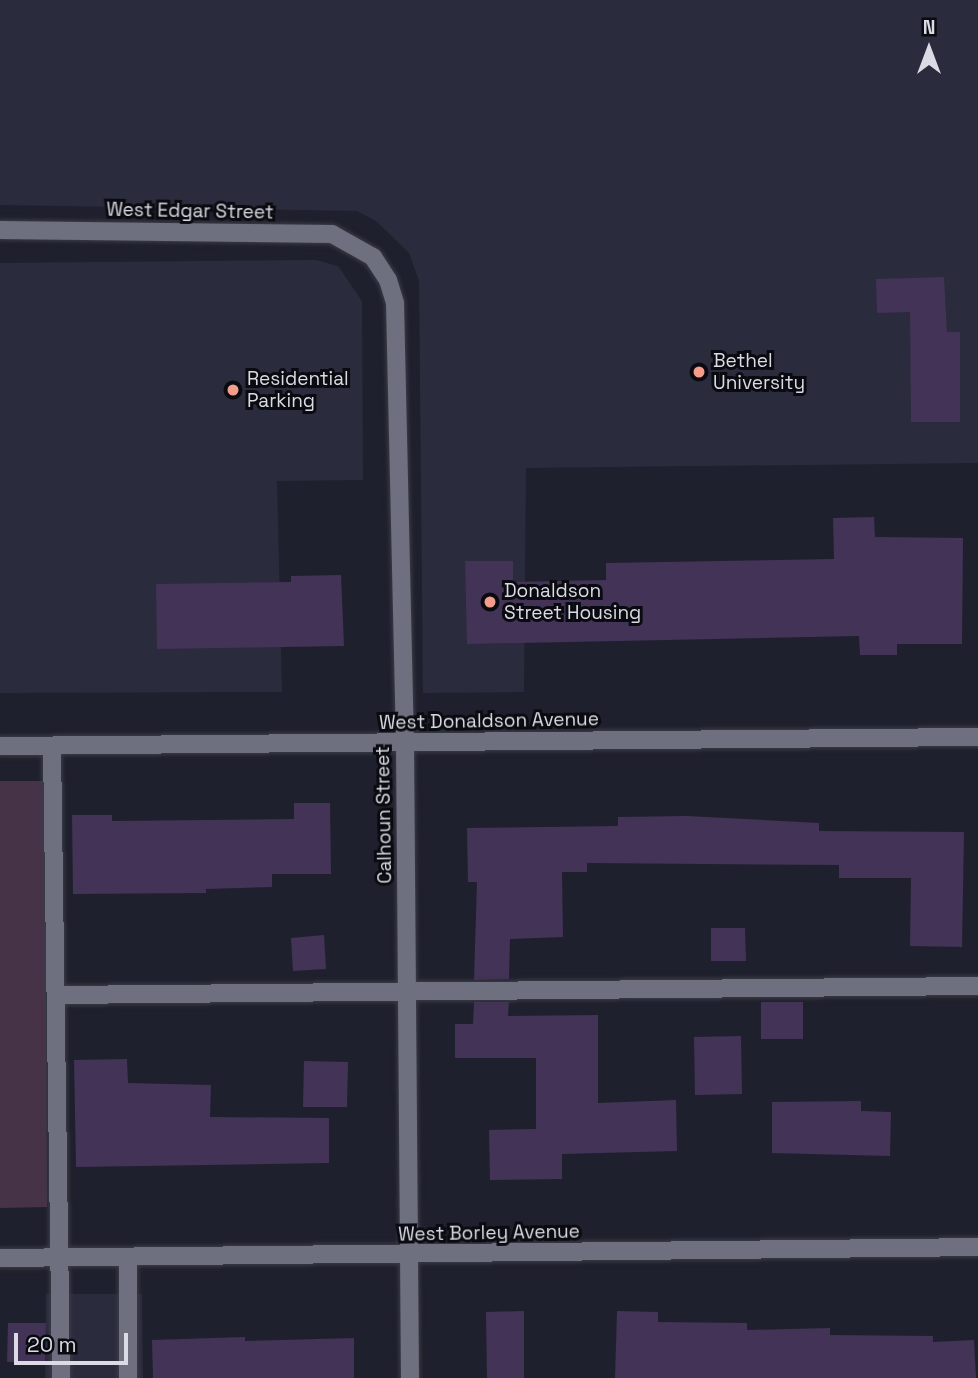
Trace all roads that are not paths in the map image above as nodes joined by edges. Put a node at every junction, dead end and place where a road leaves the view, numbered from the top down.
1 (0, 230) edge
2 (373, 257) joint
3 (978, 737) edge
4 (405, 743) junction
5 (0, 746) edge
6 (52, 746) junction
7 (978, 986) edge
8 (407, 992) junction
9 (58, 995) junction
10 (978, 1247) edge
11 (409, 1255) junction
12 (0, 1258) edge
13 (128, 1258) junction
14 (61, 1259) junction
15 (61, 1378) edge
16 (128, 1378) edge
17 (410, 1378) edge

1 - 2 street, West Edgar Street
2 - 4 street, Calhoun Street
3 - 4 street, West Donaldson Avenue
4 - 6 street, West Donaldson Avenue
4 - 8 street, Calhoun Street
5 - 6 street, West Donaldson Avenue
6 - 9 street
7 - 8 street
8 - 9 street
8 - 11 street, Calhoun Street
9 - 14 street
10 - 11 street, West Borley Avenue
11 - 13 street, West Borley Avenue
11 - 17 street, Calhoun Street
12 - 14 street, West Borley Avenue
13 - 14 street, West Borley Avenue
13 - 16 street
14 - 15 street

